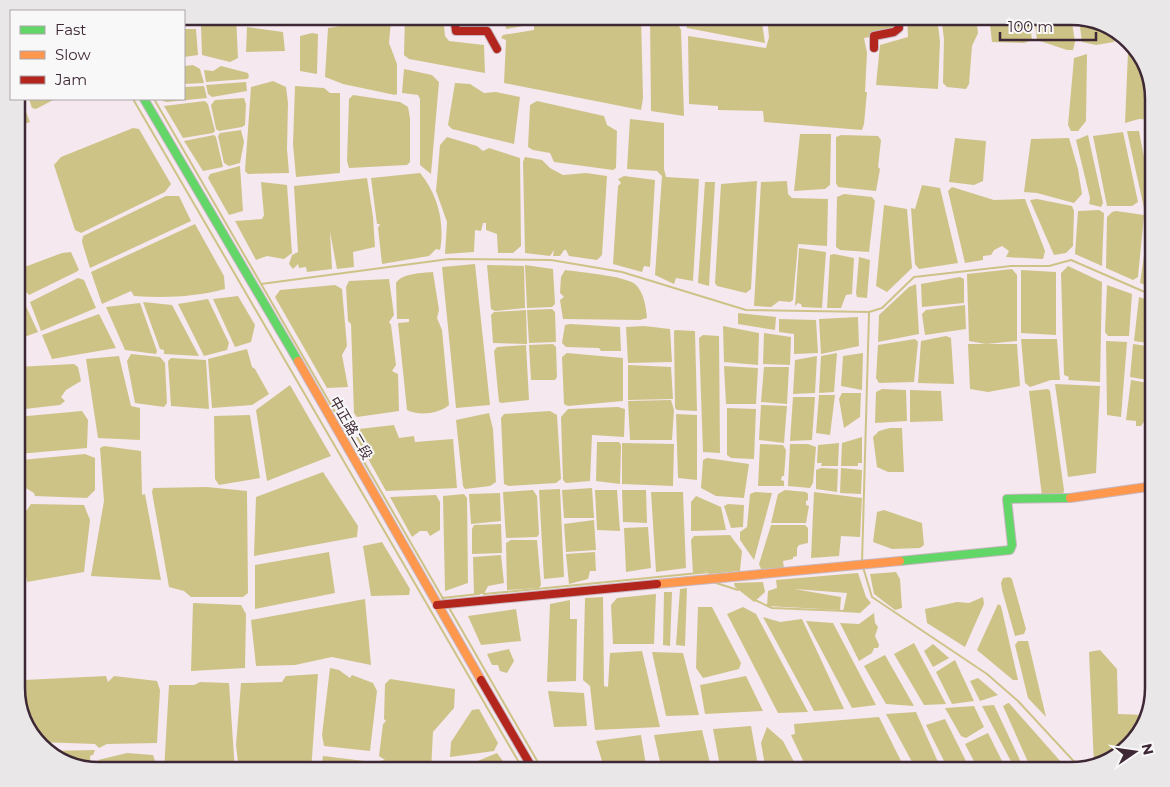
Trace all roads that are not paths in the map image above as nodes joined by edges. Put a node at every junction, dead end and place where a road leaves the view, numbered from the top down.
1 (455, 25) edge
2 (899, 25) edge
3 (874, 48) dead end
4 (497, 49) dead end
5 (145, 100) edge
6 (1145, 487) edge
7 (438, 605) junction
8 (529, 762) edge

1 - 4 street
2 - 3 street
5 - 7 street, 中正路二段
6 - 7 street
7 - 8 street, 中正路二段

